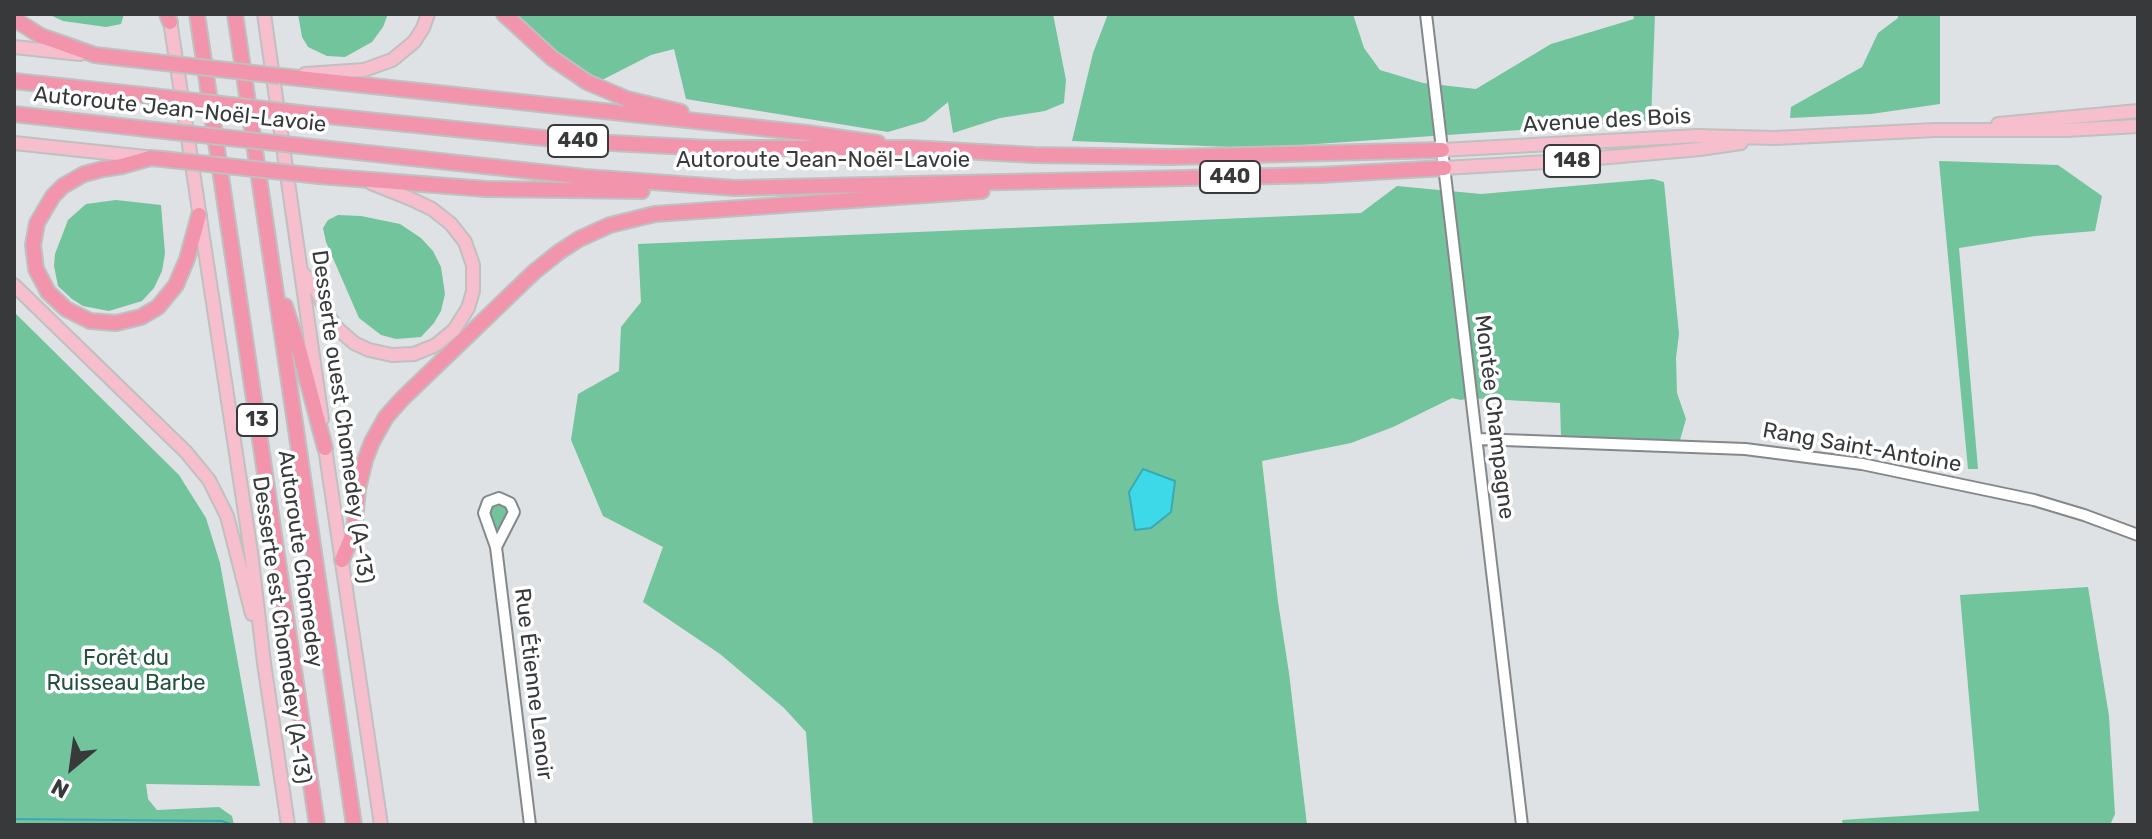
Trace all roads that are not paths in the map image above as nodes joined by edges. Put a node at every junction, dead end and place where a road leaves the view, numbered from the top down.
1 (197, 14) edge
2 (235, 14) edge
3 (266, 14) edge
4 (428, 14) edge
5 (504, 14) edge
6 (1426, 14) edge
7 (169, 17) edge
8 (14, 19) edge
9 (14, 47) edge
10 (95, 55) junction
11 (304, 76) junction
12 (14, 81) edge
13 (2138, 111) edge
14 (14, 114) edge
15 (744, 126) junction
16 (2138, 126) edge
17 (1935, 130) junction
18 (1775, 138) junction
19 (14, 143) edge
20 (910, 148) junction
21 (1442, 150) junction
22 (156, 158) junction
23 (1444, 168) junction
24 (364, 181) junction
25 (1086, 181) junction
26 (735, 188) junction
27 (199, 215) junction
28 (272, 264) junction
29 (302, 271) junction
30 (14, 285) edge
31 (1477, 439) junction
32 (325, 448) junction
33 (2138, 535) edge
34 (496, 547) dead end
35 (342, 560) junction
36 (264, 663) junction
37 (288, 825) edge
38 (317, 825) edge
39 (354, 825) edge
40 (381, 825) edge
41 (530, 825) edge
42 (1522, 825) edge

1 - 38 highway, Autoroute Chomedey / 13
2 - 28 highway, Autoroute Chomedey / 13
3 - 29 main road, Desserte ouest Chomedey (A-13)
4 - 11 main road
5 - 15 highway
6 - 21 street, Montée Champagne
7 - 27 main road, Desserte est Chomedey (A-13)
8 - 10 highway
9 - 10 main road
10 - 11 highway, bridge
11 - 15 highway
12 - 20 highway, Autoroute Jean-Noël-Lavoie / 440, bridge
13 - 17 main road, Avenue des Bois / 148
14 - 26 highway, Autoroute Jean-Noël-Lavoie / 440, bridge
15 - 20 highway
16 - 17 main road, Avenue des Bois / 148
17 - 18 main road, Avenue des Bois / 148
18 - 21 main road, Avenue des Bois / 148
18 - 23 main road, Avenue des Bois / 148
19 - 22 main road
20 - 21 highway, Autoroute Jean-Noël-Lavoie / 440
21 - 23 street, Montée Champagne
22 - 24 highway, bridge
22 - 27 highway
23 - 25 highway, Autoroute Jean-Noël-Lavoie / 440
23 - 31 street, Montée Champagne
24 - 26 highway
24 - 29 main road
25 - 26 highway, Autoroute Jean-Noël-Lavoie / 440
25 - 35 highway
27 - 36 main road, Desserte est Chomedey (A-13)
28 - 32 highway
28 - 39 highway, Autoroute Chomedey / 13
29 - 32 main road, Desserte ouest Chomedey (A-13)
30 - 36 main road
31 - 33 street, Rang Saint-Antoine
31 - 42 street, Montée Champagne
32 - 35 main road, Desserte ouest Chomedey (A-13)
34 - 41 street, Rue Étienne Lenoir
35 - 40 main road, Desserte ouest Chomedey (A-13)
36 - 37 main road, Desserte est Chomedey (A-13)

